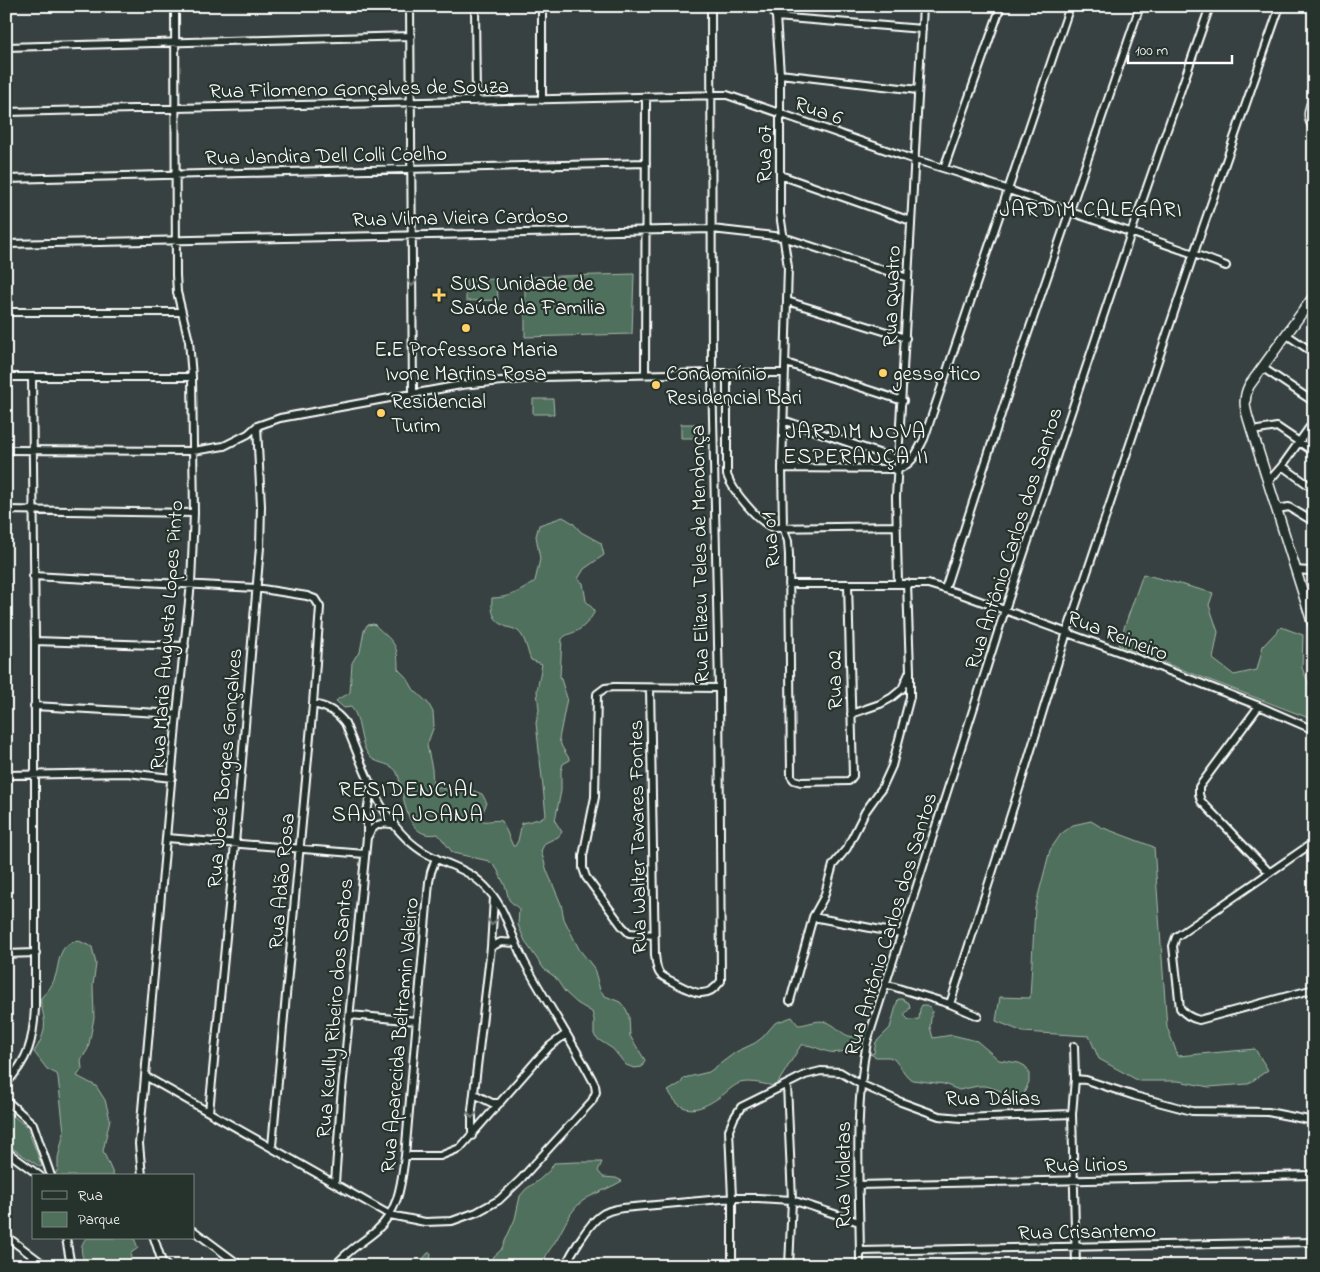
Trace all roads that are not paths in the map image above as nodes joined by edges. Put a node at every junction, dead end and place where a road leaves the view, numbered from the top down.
1 (175, 6) edge
2 (410, 6) edge
3 (475, 6) edge
4 (542, 6) edge
5 (711, 6) edge
6 (772, 6) edge
7 (923, 6) edge
8 (1001, 6) edge
9 (1070, 6) edge
10 (1140, 6) edge
11 (1210, 6) edge
12 (1280, 6) edge
13 (776, 17) junction
14 (922, 29) junction
15 (411, 36) junction
16 (175, 41) junction
17 (6, 46) edge
18 (780, 74) junction
19 (918, 90) junction
20 (712, 95) junction
21 (1314, 97) edge
22 (646, 98) junction
23 (542, 100) junction
24 (476, 102) junction
25 (411, 103) junction
26 (174, 108) junction
27 (6, 112) edge
28 (780, 113) junction
29 (1314, 127) edge
30 (915, 160) junction
31 (646, 163) junction
32 (944, 168) junction
33 (412, 169) junction
34 (176, 174) junction
35 (780, 175) junction
36 (6, 179) edge
37 (1007, 189) junction
38 (1069, 212) junction
39 (911, 221) junction
40 (712, 228) junction
41 (646, 230) junction
42 (1131, 233) junction
43 (412, 234) junction
44 (783, 237) junction
45 (177, 240) junction
46 (6, 244) edge
47 (1194, 253) junction
48 (1226, 266) dead end
49 (908, 278) junction
50 (787, 301) junction
51 (1312, 303) edge
52 (6, 312) edge
53 (182, 312) junction
54 (1287, 336) junction
55 (906, 338) junction
56 (1314, 353) edge
57 (786, 363) junction
58 (1263, 368) junction
59 (712, 373) junction
60 (727, 373) junction
61 (785, 373) junction
62 (645, 374) junction
63 (6, 377) edge
64 (32, 377) junction
65 (192, 378) junction
66 (413, 394) junction
67 (903, 401) junction
68 (1314, 402) edge
69 (783, 420) junction
70 (1314, 421) edge
71 (257, 426) junction
72 (1252, 431) junction
73 (1299, 441) junction
74 (6, 450) edge
75 (33, 450) junction
76 (193, 451) junction
77 (1314, 452) edge
78 (899, 460) junction
79 (1282, 466) junction
80 (782, 468) junction
81 (898, 469) junction
82 (1268, 482) junction
83 (1314, 489) edge
84 (1277, 509) junction
85 (6, 510) edge
86 (34, 510) junction
87 (194, 513) junction
88 (1314, 522) edge
89 (897, 526) junction
90 (783, 527) junction
91 (1295, 570) junction
92 (1314, 573) edge
93 (33, 576) junction
94 (191, 583) junction
95 (898, 583) junction
96 (789, 584) junction
97 (848, 584) junction
98 (907, 584) junction
99 (256, 588) junction
100 (945, 589) junction
101 (1005, 610) junction
102 (1313, 625) edge
103 (1067, 632) junction
104 (35, 641) junction
105 (185, 646) junction
106 (910, 671) junction
107 (650, 688) junction
108 (719, 688) junction
109 (313, 704) junction
110 (34, 706) junction
111 (1259, 706) junction
112 (177, 714) junction
113 (851, 714) junction
114 (1314, 730) edge
115 (35, 774) junction
116 (6, 775) edge
117 (853, 776) joint
118 (172, 778) junction
119 (372, 785) junction
120 (392, 824) junction
121 (367, 837) junction
122 (167, 838) junction
123 (1314, 842) edge
124 (235, 844) junction
125 (300, 848) junction
126 (365, 854) junction
127 (436, 858) junction
128 (1269, 872) junction
129 (494, 897) junction
130 (813, 917) junction
131 (902, 934) junction
132 (654, 935) junction
133 (515, 943) junction
134 (491, 947) junction
135 (36, 953) junction
136 (6, 954) edge
137 (721, 980) joint
138 (885, 984) junction
139 (1314, 989) edge
140 (790, 1001) dead end
141 (950, 1004) junction
142 (350, 1016) junction
143 (978, 1016) dead end
144 (417, 1020) junction
145 (566, 1034) junction
146 (1074, 1046) dead end
147 (146, 1076) junction
148 (1075, 1079) junction
149 (6, 1084) edge
150 (787, 1084) junction
151 (860, 1084) junction
152 (474, 1094) junction
153 (6, 1100) edge
154 (500, 1103) junction
155 (209, 1112) junction
156 (1072, 1114) junction
157 (1314, 1121) edge
158 (472, 1136) junction
159 (272, 1146) junction
160 (6, 1151) edge
161 (405, 1156) junction
162 (37, 1174) edge
163 (50, 1174) edge
164 (142, 1174) edge
165 (1314, 1175) edge
166 (1074, 1181) junction
167 (335, 1183) junction
168 (858, 1185) junction
169 (732, 1198) junction
170 (792, 1200) junction
171 (390, 1215) junction
172 (859, 1222) junction
173 (195, 1232) edge
174 (6, 1236) edge
175 (66, 1240) edge
176 (155, 1240) edge
177 (1314, 1242) edge
178 (1076, 1247) junction
179 (860, 1251) junction
180 (165, 1264) edge
181 (732, 1265) edge
182 (46, 1266) edge
183 (71, 1266) edge
184 (240, 1266) edge
185 (334, 1266) edge
186 (565, 1266) edge
187 (715, 1266) edge
188 (789, 1266) edge
189 (860, 1266) edge
190 (1076, 1266) edge

1 - 16 street, Rua Maria Augusta Lopes Pinto
2 - 15 street
3 - 24 street
4 - 23 street
5 - 20 street, Rua Elizeu Teles de Mendonça
6 - 13 street, Rua 07
7 - 14 street, Rua Quatro
8 - 32 street
9 - 37 street
10 - 38 street
11 - 42 street, Rua Antônio Carlos dos Santos
12 - 47 street
13 - 14 street
13 - 18 street, Rua 07
14 - 19 street, Rua Quatro
15 - 16 street
15 - 25 street
16 - 17 street
16 - 26 street, Rua Maria Augusta Lopes Pinto
18 - 19 street
18 - 28 street, Rua 07
19 - 30 street, Rua Quatro
20 - 22 street, Rua Filomeno Gonçalves de Souza
20 - 28 street, Rua 6
20 - 40 street, Rua Elizeu Teles de Mendonça
21 - 29 street
22 - 23 street, Rua Filomeno Gonçalves de Souza
22 - 31 street
23 - 24 street, Rua Filomeno Gonçalves de Souza
24 - 25 street, Rua Filomeno Gonçalves de Souza
25 - 26 street, Rua Filomeno Gonçalves de Souza
25 - 33 street
26 - 27 street, Rua Filomeno Gonçalves de Souza
26 - 34 street, Rua Maria Augusta Lopes Pinto
28 - 30 street, Rua 6
28 - 35 street, Rua 07
30 - 32 street, Rua 6
30 - 39 street, Rua Quatro
31 - 33 street, Rua Jandira Dell Colli Coelho
31 - 41 street
32 - 37 street, Rua 6
33 - 34 street, Rua Jandira Dell Colli Coelho
33 - 43 street
34 - 36 street, Rua Jandira Dell Colli Coelho
34 - 45 street, Rua Maria Augusta Lopes Pinto
35 - 39 street
35 - 44 street, Rua 07
37 - 38 street, Rua 6
37 - 81 street
38 - 42 street, Rua 6
38 - 100 street
39 - 49 street, Rua Quatro
40 - 41 street, Rua Vilma Vieira Cardoso
40 - 44 street, Rua Vilma Vieira Cardoso
40 - 59 street, Rua Elizeu Teles de Mendonça
41 - 43 street, Rua Vilma Vieira Cardoso
41 - 62 street
42 - 47 street, Rua 6
42 - 101 street, Rua Antônio Carlos dos Santos
43 - 45 street, Rua Vilma Vieira Cardoso
43 -> 66 street
44 - 49 street, Rua Vilma Vieira Cardoso
44 - 50 street, Rua 07
45 - 46 street, Rua Vilma Vieira Cardoso
45 - 53 street, Rua Maria Augusta Lopes Pinto
47 - 48 street, Rua 6
47 - 103 street
49 - 55 street, Rua Quatro
50 - 55 street
50 - 57 street, Rua 01
51 - 54 street
52 - 53 street
53 - 65 street, Rua Maria Augusta Lopes Pinto
54 - 56 street
54 - 58 street
55 - 67 street, Rua Quatro
57 - 61 street, Rua 01
57 - 67 street
58 - 68 street
58 - 72 street
59 - 60 street
59 - 62 street
59 - 108 street, Rua Elizeu Teles de Mendonça
60 - 61 street
60 - 90 street
61 - 69 street, Rua 01
62 - 66 street
63 - 64 street
64 - 65 street
64 - 75 street
65 - 76 street, Rua Maria Augusta Lopes Pinto
66 - 71 street
67 - 78 street, Rua Quatro
69 - 78 street
69 - 80 street, Rua 01
70 - 73 street
71 - 76 street
71 - 99 street, Rua José Borges Gonçalves
72 - 73 street
72 - 82 street
73 - 77 street
73 - 79 street
74 - 75 street
75 - 76 street
75 - 86 street
76 - 87 street, Rua Maria Augusta Lopes Pinto
78 - 81 street, Rua Quatro
79 - 82 street
79 - 83 street
80 - 81 street
80 - 90 street, Rua 01
81 - 89 street, Rua Quatro
82 - 84 street
84 - 88 street
84 - 91 street
85 - 86 street
86 - 87 street
86 - 93 street
87 - 94 street, Rua Maria Augusta Lopes Pinto
89 - 90 street
89 - 95 street, Rua Quatro
90 - 96 street, Rua 01
91 - 92 street
91 - 102 street
93 - 94 street
93 - 104 street
94 - 99 street
94 - 105 street, Rua Maria Augusta Lopes Pinto
95 - 97 street, Rua Reineiro
95 - 98 street, Rua Reineiro
96 - 97 street, Rua Reineiro
96 - 117 street, Rua 01
97 - 113 street, Rua 02
98 - 100 street, Rua Reineiro
98 - 106 street
99 - 109 street, Rua Adão Rosa
99 - 124 street, Rua José Borges Gonçalves
100 - 101 street, Rua Reineiro
101 - 103 street, Rua Reineiro
101 - 131 street, Rua Antônio Carlos dos Santos
103 - 111 street, Rua Reineiro
103 - 141 street
104 - 105 street
104 - 110 street
105 - 112 street, Rua Maria Augusta Lopes Pinto
106 - 113 street
106 - 130 street
107 - 108 street
107 - 132 street, Rua Walter Tavares Fontes
107 - 132 street
108 - 137 street, Rua Elizeu Teles de Mendonça
109 - 119 street
109 - 125 street, Rua Adão Rosa
110 - 112 street
110 - 115 street
111 - 114 street, Rua Reineiro
111 - 128 street
112 - 118 street, Rua Maria Augusta Lopes Pinto
113 - 117 street, Rua 02
115 - 116 street
115 - 118 street
115 - 135 street
118 - 122 street, Rua Maria Augusta Lopes Pinto
119 - 120 street
119 - 121 street, Rua Keully Ribeiro dos Santos
120 - 121 street
120 - 127 street
121 - 126 street, Rua Keully Ribeiro dos Santos
122 - 124 street
122 - 147 street, Rua Maria Augusta Lopes Pinto
123 - 128 street
124 - 125 street
124 - 155 street, Rua José Borges Gonçalves
125 - 126 street
125 - 159 street, Rua Adão Rosa
126 - 142 street, Rua Keully Ribeiro dos Santos
127 - 129 street
127 - 144 street, Rua Aparecida Beltramin Valeiro
128 - 139 street
129 - 133 street
129 -> 134 street
130 - 131 street
130 - 140 street
131 - 138 street, Rua Antônio Carlos dos Santos
132 - 137 street, Rua Walter Tavares Fontes
133 - 134 street
133 - 145 street
134 - 152 street
135 - 136 street
135 - 149 street
138 - 141 street
138 - 151 street, Rua Antônio Carlos dos Santos
141 - 143 street
142 - 144 street
142 - 167 street, Rua Keully Ribeiro dos Santos
144 - 161 street, Rua Aparecida Beltramin Valeiro
145 - 154 street
145 - 171 street
146 - 148 street
147 - 155 street
147 - 164 street, Rua Maria Augusta Lopes Pinto
148 - 156 street
148 - 157 street
150 - 151 street, Rua Dálias
150 - 169 street, Rua Dálias
150 - 170 street
151 - 156 street, Rua Dálias
151 - 168 street, Rua Violetas
152 - 154 street
152 -> 158 street
153 - 163 street
154 - 158 street
155 - 159 street
156 - 166 street
158 - 161 street
159 - 167 street
160 - 162 street
161 - 171 street, Rua Aparecida Beltramin Valeiro
165 - 166 street, Rua Lirios
166 - 168 street, Rua Lirios
166 - 178 street
167 - 171 street
168 - 172 street, Rua Violetas
169 - 170 street
169 - 181 street
169 - 186 street
170 - 172 street
170 - 188 street
171 - 185 street
172 - 179 street, Rua Violetas
173 - 184 street
174 - 182 street
175 - 183 street
176 - 180 street
177 - 178 street, Rua Crisantemo
178 - 179 street, Rua Crisantemo
178 - 190 street
179 - 189 street, Rua Violetas
181 - 187 street

